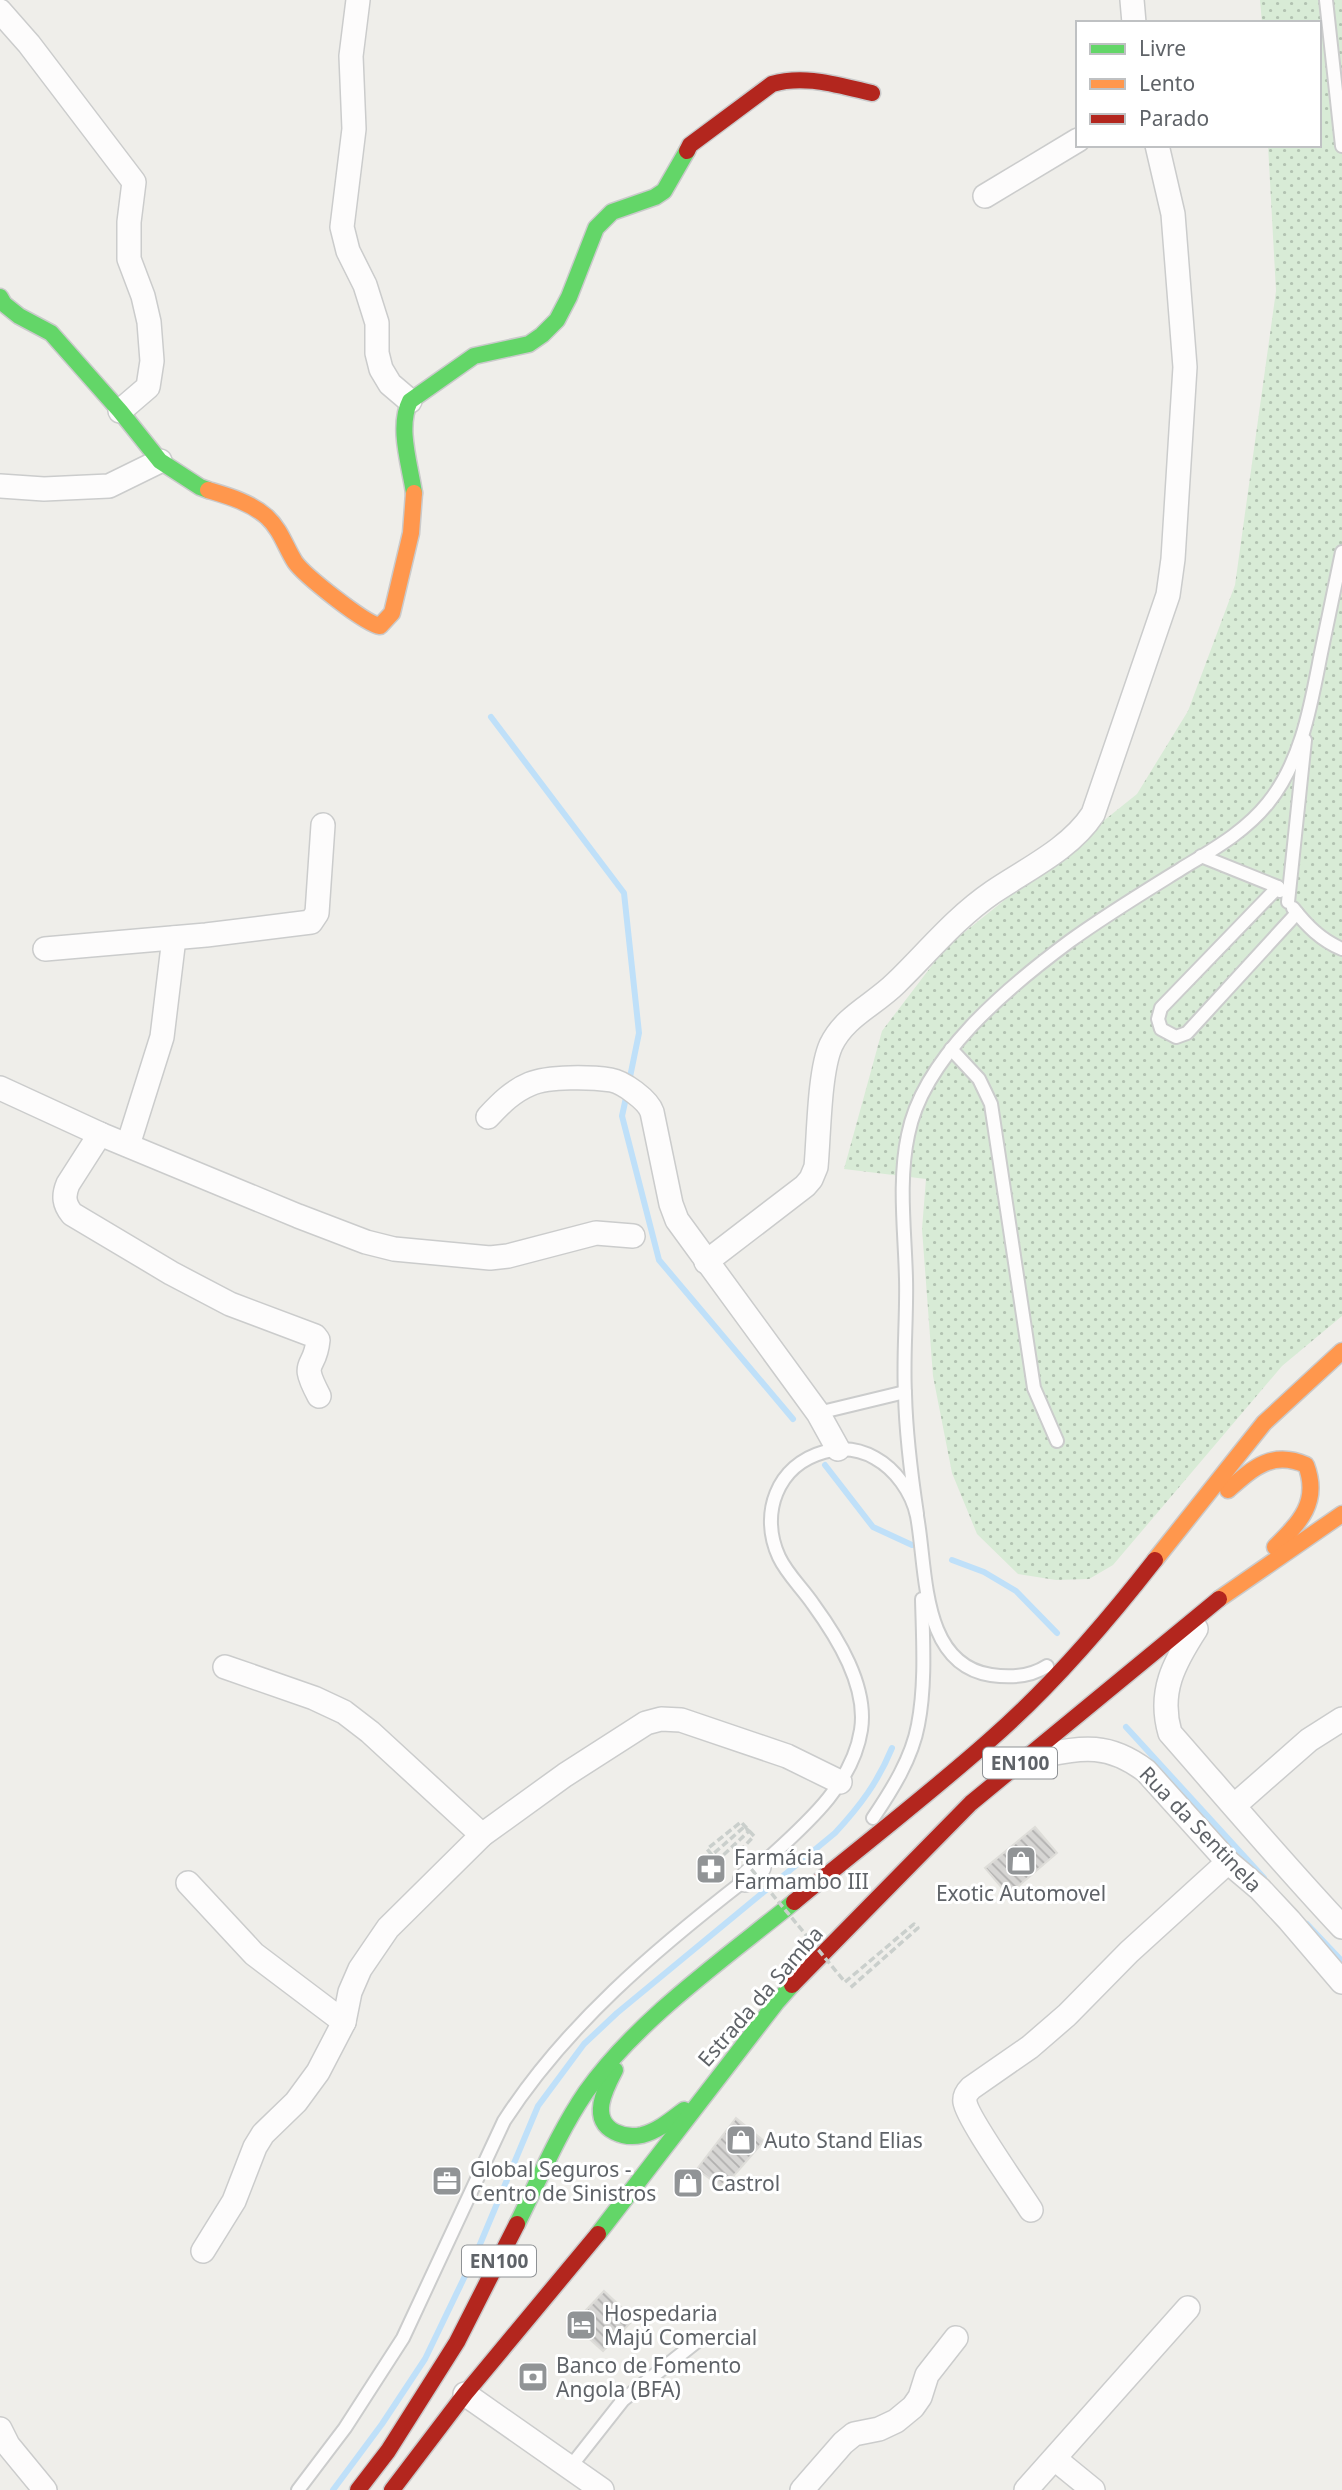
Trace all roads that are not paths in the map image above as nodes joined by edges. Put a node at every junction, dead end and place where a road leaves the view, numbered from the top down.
1 (358, 0) edge
2 (1132, 0) edge
3 (1326, 0) edge
4 (0, 12) edge
5 (1134, 21) edge
6 (872, 93) dead end
7 (1076, 140) edge
8 (1342, 146) edge
9 (1157, 147) edge
10 (985, 196) dead end
11 (0, 297) edge
12 (410, 401) junction
13 (120, 411) junction
14 (160, 461) junction
15 (0, 486) edge
16 (1342, 552) edge
17 (1308, 719) junction
18 (323, 825) dead end
19 (1201, 856) junction
20 (1278, 887) junction
21 (1288, 902) junction
22 (1297, 913) junction
23 (174, 938) junction
24 (45, 949) dead end
25 (1342, 949) edge
26 (951, 1049) junction
27 (0, 1088) edge
28 (488, 1117) dead end
29 (100, 1134) junction
30 (128, 1145) junction
31 (633, 1236) dead end
32 (706, 1262) junction
33 (1342, 1351) edge
34 (905, 1392) junction
35 (319, 1396) dead end
36 (818, 1413) junction
37 (1057, 1441) dead end
38 (838, 1449) junction
39 (917, 1514) junction
40 (1342, 1514) edge
41 (1173, 1538) junction
42 (922, 1556) junction
43 (1219, 1600) junction
44 (1117, 1608) junction
45 (225, 1667) dead end
46 (1342, 1719) edge
47 (1024, 1759) junction
48 (840, 1782) junction
49 (1235, 1805) junction
50 (482, 1835) junction
51 (1228, 1862) junction
52 (188, 1883) dead end
53 (813, 1885) junction
54 (1342, 1927) edge
55 (1342, 1982) edge
56 (344, 2022) junction
57 (637, 2031) junction
58 (706, 2091) junction
59 (1031, 2210) dead end
60 (203, 2250) dead end
61 (1188, 2308) dead end
62 (956, 2338) dead end
63 (700, 2339) dead end
64 (465, 2394) junction
65 (0, 2429) edge
66 (1055, 2459) junction
67 (571, 2466) junction
68 (46, 2490) edge
69 (298, 2490) edge
70 (358, 2490) edge
71 (392, 2490) edge
72 (602, 2490) edge
73 (802, 2490) edge
74 (1026, 2490) edge
75 (1093, 2490) edge

1 - 12 street
2 - 5 street
3 - 8 lane
4 - 13 street
6 - 12 main road
7 - 10 street
9 - 32 street
11 - 13 main road
12 - 14 main road
13 - 14 main road
14 - 15 street
16 - 17 lane
17 - 19 lane
17 - 21 lane
18 - 23 street
19 - 20 lane
19 - 26 lane
20 - 21 lane
20 - 22 lane
21 - 22 lane
22 - 25 lane
23 - 24 street
23 - 30 street
26 - 34 lane
26 - 37 lane
27 - 29 street
28 - 32 street
29 - 30 street
29 - 35 street
30 - 31 street
32 - 36 street
33 - 41 main road, EN100
34 - 36 lane
34 - 39 lane
36 - 38 street
38 - 39 lane, Estrada da Samba
38 - 48 lane, Estrada da Samba
39 - 42 lane, Estrada da Samba
40 - 43 main road, EN100
41 - 43 main road
41 - 44 main road, Estrada da Samba / EN100
42 - 44 lane, Estrada da Samba
42 - 53 lane, Estrada da Samba
43 - 47 main road, Estrada da Samba / EN100
43 - 49 street, Rua da Sentinela
44 - 53 main road, Estrada da Samba / EN100
45 - 50 street
46 - 49 street
47 - 51 street, Rua da Sentinela
47 - 58 main road, Estrada da Samba / EN100
48 - 50 street
48 - 69 lane, Estrada da Samba
49 - 54 street, Rua da Sentinela
50 - 56 street
51 - 55 street, Rua da Sentinela
51 - 59 street
52 - 56 street
53 - 57 main road, Estrada da Samba / EN100
56 - 60 street
57 - 58 main road
57 - 70 main road, Estrada da Samba / EN100
58 - 64 main road, Estrada da Samba / EN100
61 - 66 street
62 - 73 street
63 - 67 lane
64 - 67 street
64 - 71 main road, Estrada da Samba / EN100
65 - 68 street
66 - 74 street
66 - 75 street
67 - 72 street

